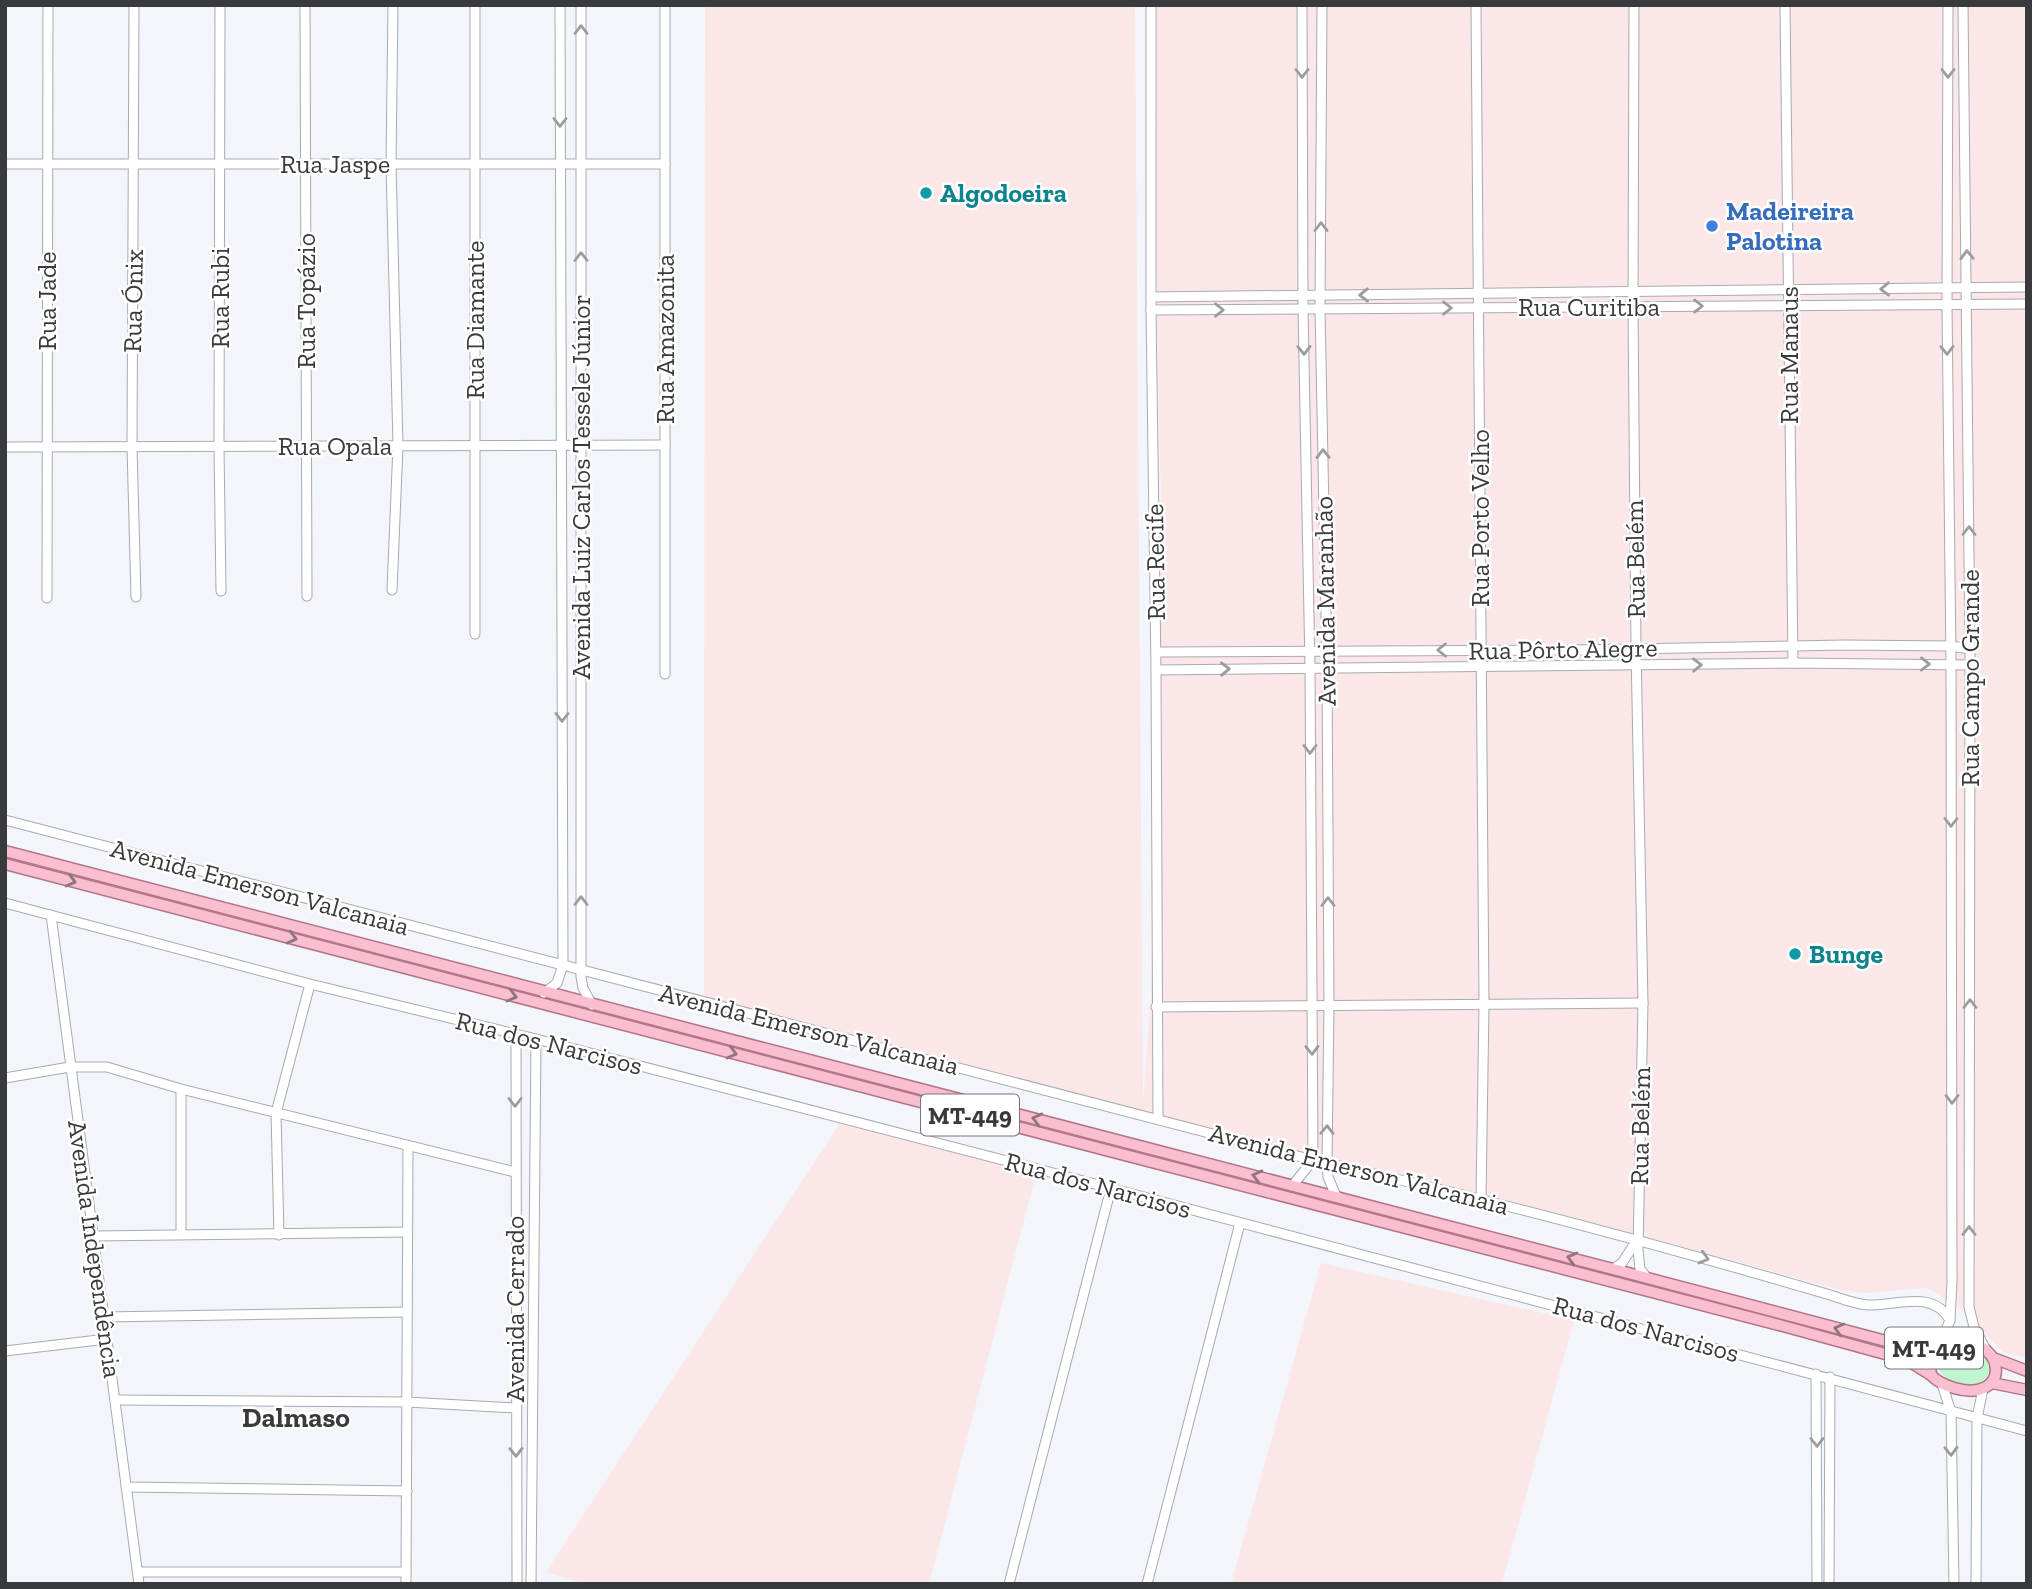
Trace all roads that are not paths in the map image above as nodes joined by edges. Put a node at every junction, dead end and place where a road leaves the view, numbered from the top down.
1 (48, 5) edge
2 (134, 5) edge
3 (220, 5) edge
4 (305, 5) edge
5 (393, 5) edge
6 (475, 5) edge
7 (560, 5) edge
8 (580, 5) edge
9 (665, 5) edge
10 (1151, 5) edge
11 (1302, 5) edge
12 (1322, 5) edge
13 (1476, 5) edge
14 (1634, 5) edge
15 (1785, 5) edge
16 (1948, 5) edge
17 (1963, 5) edge
18 (5, 164) edge
19 (47, 164) junction
20 (134, 164) junction
21 (220, 164) junction
22 (305, 164) junction
23 (391, 164) junction
24 (476, 164) junction
25 (560, 164) junction
26 (581, 164) junction
27 (665, 164) junction
28 (2027, 287) edge
29 (1907, 288) junction
30 (1947, 288) junction
31 (1968, 288) junction
32 (1788, 290) junction
33 (1633, 292) junction
34 (1478, 293) junction
35 (1303, 295) junction
36 (1320, 295) junction
37 (1151, 297) junction
38 (1906, 304) junction
39 (1947, 304) junction
40 (1967, 304) junction
41 (2027, 304) edge
42 (1788, 305) junction
43 (1633, 306) junction
44 (1479, 308) junction
45 (1303, 309) junction
46 (1320, 309) junction
47 (1151, 310) junction
48 (561, 445) junction
49 (581, 445) junction
50 (665, 445) junction
51 (219, 446) junction
52 (306, 446) junction
53 (398, 446) junction
54 (475, 446) junction
55 (5, 447) edge
56 (46, 447) junction
57 (132, 447) junction
58 (392, 590) dead end
59 (221, 592) dead end
60 (307, 596) dead end
61 (136, 597) dead end
62 (47, 598) dead end
63 (475, 634) dead end
64 (1845, 645) junction
65 (1792, 646) junction
66 (1884, 646) junction
67 (1951, 646) junction
68 (1728, 647) junction
69 (1636, 649) junction
70 (1970, 649) junction
71 (1480, 650) junction
72 (1574, 650) junction
73 (1310, 651) junction
74 (1326, 651) junction
75 (1156, 652) junction
76 (1793, 663) junction
77 (1844, 663) junction
78 (1884, 663) junction
79 (1728, 664) junction
80 (1951, 664) junction
81 (1970, 665) junction
82 (1575, 666) junction
83 (1637, 666) junction
84 (1310, 667) junction
85 (1327, 667) junction
86 (1481, 668) junction
87 (1156, 670) junction
88 (665, 674) dead end
89 (5, 821) edge
90 (5, 851) edge
91 (5, 864) edge
92 (5, 903) edge
93 (51, 915) junction
94 (563, 965) junction
95 (581, 970) junction
96 (310, 984) junction
97 (544, 993) junction
98 (1643, 1003) junction
99 (1484, 1004) junction
100 (592, 1005) junction
101 (1329, 1005) junction
102 (1311, 1006) junction
103 (1156, 1007) junction
104 (516, 1034) junction
105 (536, 1039) junction
106 (70, 1067) junction
107 (5, 1078) edge
108 (181, 1089) junction
109 (276, 1113) junction
110 (1158, 1118) junction
111 (408, 1146) junction
112 (1313, 1160) junction
113 (1327, 1163) junction
114 (515, 1172) junction
115 (1293, 1185) junction
116 (1111, 1188) junction
117 (1335, 1196) junction
118 (1481, 1199) junction
119 (1240, 1223) junction
120 (407, 1232) junction
121 (181, 1234) junction
122 (279, 1235) junction
123 (93, 1236) junction
124 (1638, 1239) junction
125 (1613, 1269) junction
126 (1647, 1278) junction
127 (407, 1312) junction
128 (104, 1317) junction
129 (1950, 1320) junction
130 (107, 1339) junction
131 (1939, 1344) junction
132 (1985, 1348) junction
133 (5, 1350) edge
134 (1996, 1359) junction
135 (2027, 1371) edge
136 (1816, 1374) junction
137 (1931, 1375) junction
138 (1830, 1377) junction
139 (1942, 1384) junction
140 (1987, 1386) junction
141 (2027, 1390) edge
142 (115, 1400) junction
143 (407, 1402) junction
144 (515, 1408) junction
145 (1951, 1412) junction
146 (1977, 1418) junction
147 (2027, 1431) edge
148 (126, 1487) junction
149 (407, 1491) junction
150 (138, 1572) junction
151 (406, 1572) junction
152 (139, 1584) edge
153 (406, 1584) edge
154 (517, 1584) edge
155 (531, 1584) edge
156 (1009, 1584) edge
157 (1147, 1584) edge
158 (1817, 1584) edge
159 (1829, 1584) edge
160 (1954, 1584) edge
161 (1976, 1584) edge

1 - 19 street, Rua Jade
2 - 20 street, Rua Ónix
3 - 21 street, Rua Rubi
4 - 22 street, Rua Topázio
5 - 23 street
6 - 24 street, Rua Diamante
7 -> 25 street, Avenida Luiz Carlos Tessele Júnior
26 -> 8 street, Avenida Luiz Carlos Tessele Júnior
9 - 27 street, Rua Amazonita
10 - 37 street, Rua Recife
11 -> 35 street, Avenida Maranhão
36 -> 12 street, Avenida Maranhão
13 - 34 street, Rua Porto Velho
14 - 33 street, Rua Belém
15 - 32 street, Rua Manaus
16 -> 30 street, Rua Campo Grande
31 -> 17 street, Rua Campo Grande
18 - 19 street, Rua Jaspe
19 - 20 street, Rua Jaspe
19 - 56 street, Rua Jade
20 - 21 street, Rua Jaspe
20 - 57 street, Rua Ónix
21 - 22 street, Rua Jaspe
21 - 51 street, Rua Rubi
22 - 23 street, Rua Jaspe
22 - 52 street, Rua Topázio
23 - 24 street, Rua Jaspe
23 - 53 street
24 - 25 street, Rua Jaspe
24 - 54 street, Rua Diamante
25 - 26 street, Rua Jaspe
25 - 48 street, Avenida Luiz Carlos Tessele Júnior
26 - 27 street, Rua Jaspe
49 -> 26 street, Avenida Luiz Carlos Tessele Júnior
27 - 50 street, Rua Amazonita
28 - 31 street, Rua Curitiba
29 - 30 street, Rua Curitiba
29 -> 32 street, Rua Curitiba
29 - 38 street
30 - 31 street, Rua Curitiba
30 - 39 street, Rua Campo Grande
31 - 40 street, Rua Campo Grande
32 - 33 street, Rua Curitiba
32 - 42 street, Rua Manaus
33 - 34 street, Rua Curitiba
33 - 43 street, Rua Belém
34 -> 36 street, Rua Curitiba
34 - 44 street, Rua Porto Velho
35 - 36 street, Rua Curitiba
35 - 37 street, Rua Curitiba
35 - 45 street, Avenida Maranhão
36 - 46 street, Avenida Maranhão
37 - 47 street, Rua Recife
38 - 39 street, Rua Curitiba
38 - 42 street, Rua Curitiba
39 - 40 street, Rua Curitiba
39 -> 67 street, Rua Campo Grande
40 - 41 street, Rua Curitiba
70 -> 40 street, Rua Campo Grande
43 -> 42 street, Rua Curitiba
42 - 65 street, Rua Manaus
43 - 44 street, Rua Curitiba
43 - 69 street, Rua Belém
46 -> 44 street, Rua Curitiba
44 - 71 street, Rua Porto Velho
45 - 46 street, Rua Curitiba
47 -> 45 street, Rua Curitiba
45 -> 73 street, Avenida Maranhão
74 -> 46 street, Avenida Maranhão
47 - 75 street, Rua Recife
48 - 49 street, Rua Opala
48 - 54 street, Rua Opala
48 -> 94 street, Avenida Luiz Carlos Tessele Júnior
49 - 50 street, Rua Opala
95 -> 49 street, Avenida Luiz Carlos Tessele Júnior
50 - 88 street, Rua Amazonita
51 - 52 street, Rua Opala
51 - 57 street, Rua Opala
51 - 59 street, Rua Rubi
52 - 53 street, Rua Opala
52 - 60 street, Rua Topázio
53 - 54 street, Rua Opala
53 - 58 street
54 - 63 street, Rua Diamante
55 - 56 street, Rua Opala
56 - 57 street, Rua Opala
56 - 62 street, Rua Jade
57 - 61 street, Rua Ónix
64 - 65 street, Rua Pôrto Alegre
64 - 66 street, Rua Pôrto Alegre
64 - 77 street
65 - 68 street, Rua Pôrto Alegre
65 - 76 street, Rua Manaus
66 - 67 street, Rua Pôrto Alegre
66 - 78 street
67 - 70 street, Rua Pôrto Alegre
67 - 80 street, Rua Campo Grande
68 - 69 street, Rua Pôrto Alegre
68 - 79 street
69 - 72 street, Rua Pôrto Alegre
69 - 83 street, Rua Belém
70 - 81 street, Rua Campo Grande
71 - 72 street, Rua Pôrto Alegre
71 -> 74 street, Rua Pôrto Alegre
71 - 86 street, Rua Porto Velho
72 - 82 street
73 - 74 street, Rua Pôrto Alegre
73 - 75 street, Rua Pôrto Alegre
73 - 84 street, Avenida Maranhão
74 - 85 street, Avenida Maranhão
75 - 87 street, Rua Recife
76 - 77 street, Rua Pôrto Alegre
76 - 79 street, Rua Pôrto Alegre
77 - 78 street, Rua Pôrto Alegre
78 -> 80 street, Rua Pôrto Alegre
83 -> 79 street, Rua Pôrto Alegre
80 - 81 street, Rua Pôrto Alegre
80 -> 129 street, Rua Campo Grande
132 -> 81 street, Rua Campo Grande
82 - 83 street, Rua Pôrto Alegre
82 - 86 street, Rua Pôrto Alegre
83 - 98 street, Rua Belém
84 - 85 street, Rua Pôrto Alegre
87 -> 84 street, Rua Pôrto Alegre
84 -> 102 street, Avenida Maranhão
85 - 86 street, Rua Pôrto Alegre
101 -> 85 street, Avenida Maranhão
86 - 99 street, Rua Porto Velho
87 - 103 street, Rua Recife
89 - 94 street, Avenida Emerson Valcanaia
90 - 97 main road, MT-449
91 -> 137 main road, MT-449
92 - 93 street, Rua dos Narcisos
93 - 96 street, Rua dos Narcisos
93 - 106 street, Avenida Independência
94 - 95 street, Avenida Emerson Valcanaia
94 - 97 street
95 - 100 street, Avenida Luiz Carlos Tessele Júnior
95 - 110 street, Avenida Emerson Valcanaia
96 - 104 street, Rua dos Narcisos
96 - 109 street
97 - 100 main road, MT-449
98 - 99 street
98 - 124 street, Rua Belém
99 - 101 street
99 - 118 street, Rua Porto Velho
115 -> 100 main road, MT-449
101 - 102 street
113 -> 101 street, Avenida Maranhão
102 - 103 street
102 -> 112 street, Avenida Maranhão
103 - 110 street, Rua Recife
104 - 105 street, Rua dos Narcisos
104 -> 114 street, Avenida Cerrado
105 - 116 street, Rua dos Narcisos
105 - 155 street, Avenida Cerrado
106 - 107 street
106 - 108 street
106 - 123 street, Avenida Independência
108 - 109 street
108 - 121 street
109 - 111 street
109 - 122 street
110 - 112 street, Avenida Emerson Valcanaia
111 - 114 street
111 - 120 street
112 - 113 street, Avenida Emerson Valcanaia
112 - 115 street
113 - 117 street, Avenida Maranhão
113 - 118 street, Avenida Emerson Valcanaia
114 - 144 street, Avenida Cerrado
115 - 117 main road, MT-449
116 - 119 street, Rua dos Narcisos
116 - 156 street
125 -> 117 main road, MT-449
118 - 124 street, Avenida Emerson Valcanaia
119 - 136 street, Rua dos Narcisos
119 - 157 street
120 - 122 street
120 - 127 street
121 - 122 street
121 - 123 street
123 - 128 street, Avenida Independência
124 - 125 street
124 - 126 street, Rua Belém
124 -> 129 street, Avenida Emerson Valcanaia
125 - 126 main road, MT-449
131 -> 126 main road, MT-449
127 - 128 street
127 - 143 street
128 - 130 street, Avenida Independência
129 - 131 street, Rua Campo Grande
130 - 133 street
130 - 142 street, Avenida Independência
131 - 132 main road, MT-449
131 - 137 main road, MT-449
132 - 134 main road, MT-449
134 - 135 main road, MT-449
134 - 140 main road, MT-449
136 - 138 street, Rua dos Narcisos
136 -> 158 street
137 - 139 main road, MT-449
138 - 145 street, Rua dos Narcisos
138 - 159 street
139 - 140 main road, MT-449
139 - 145 street
140 - 141 main road, MT-449
140 - 146 street
142 - 143 street
142 - 148 street, Avenida Independência
143 - 144 street
143 - 149 street
144 -> 154 street, Avenida Cerrado
145 - 146 street, Rua dos Narcisos
145 -> 160 street
146 - 147 street, Rua dos Narcisos
146 - 161 street
148 - 149 street
148 - 150 street, Avenida Independência
149 - 151 street
150 - 151 street
150 - 152 street, Avenida Independência
151 - 153 street

